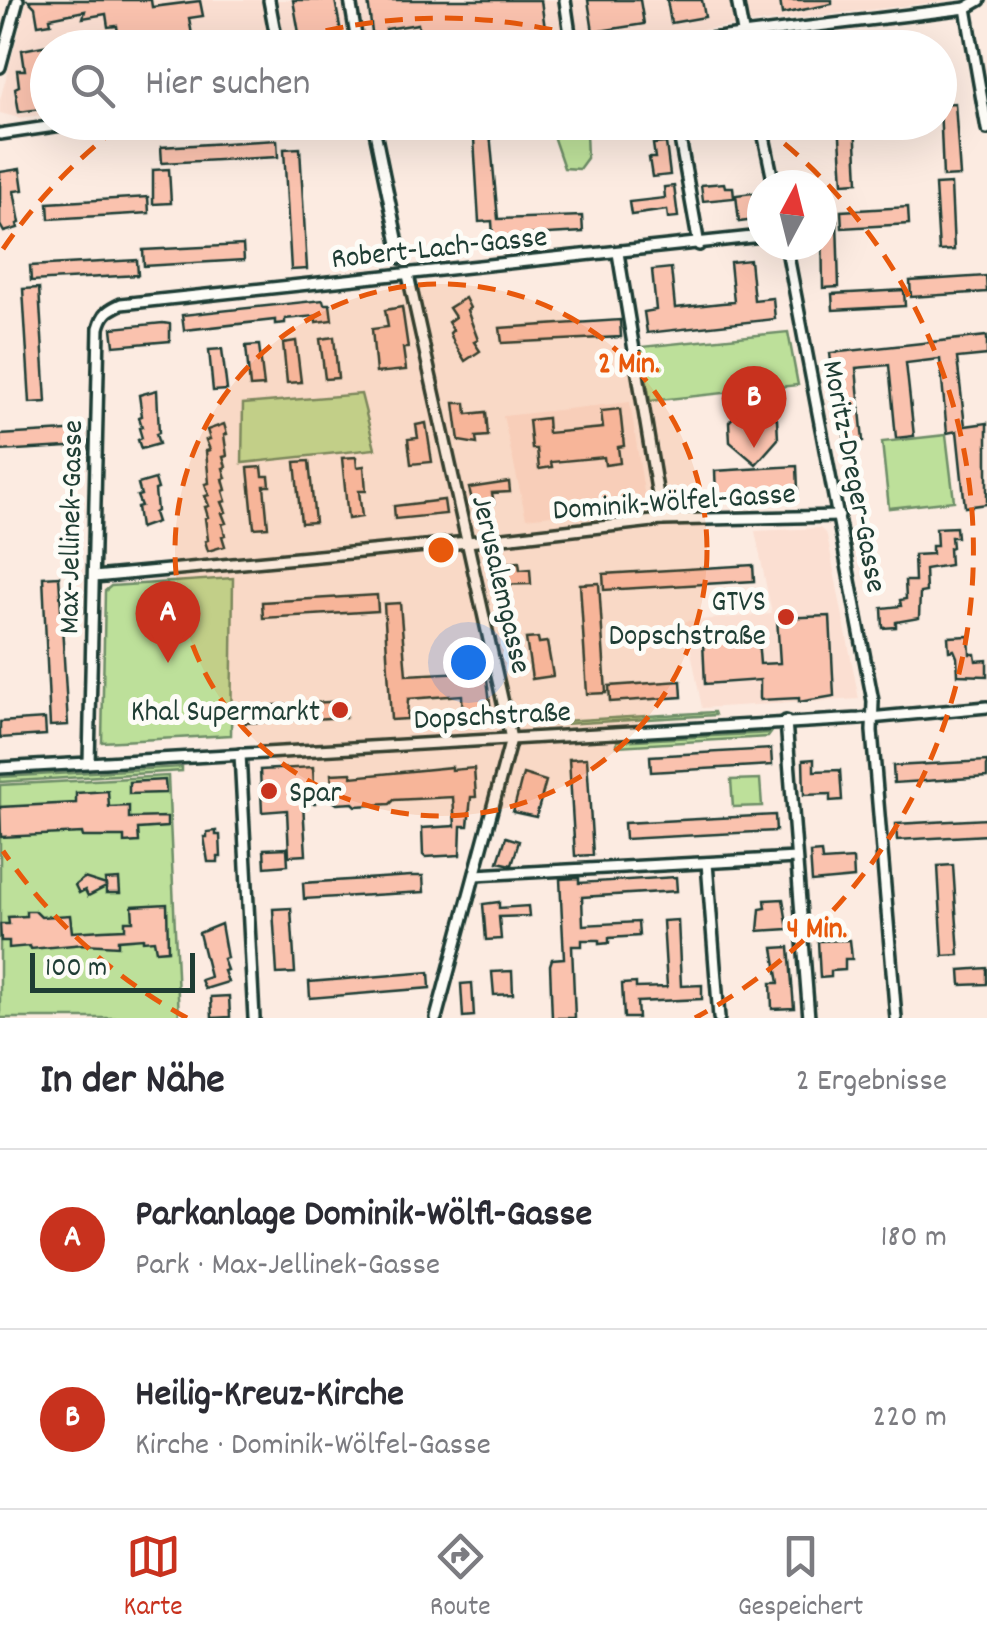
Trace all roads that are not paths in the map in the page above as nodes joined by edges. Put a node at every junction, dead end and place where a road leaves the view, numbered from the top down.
1 (18, 0) edge
2 (269, 0) edge
3 (350, 0) edge
4 (564, 0) edge
5 (737, 0) edge
6 (932, 0) edge
7 (980, 0) edge
8 (966, 8) junction
9 (934, 12) junction
10 (275, 30) edge
11 (355, 30) edge
12 (569, 30) edge
13 (743, 30) edge
14 (821, 30) edge
15 (0, 67) edge
16 (987, 129) edge
17 (30, 130) edge
18 (0, 134) edge
19 (377, 140) edge
20 (679, 140) edge
21 (765, 140) edge
22 (771, 170) edge
23 (747, 238) edge
24 (699, 245) junction
25 (618, 253) junction
26 (400, 258) dead end
27 (789, 260) edge
28 (408, 275) junction
29 (121, 304) joint
30 (839, 516) junction
31 (662, 520) junction
32 (468, 542) junction
33 (94, 577) junction
34 (987, 707) edge
35 (873, 717) junction
36 (786, 721) junction
37 (511, 738) junction
38 (240, 754) junction
39 (90, 762) junction
40 (0, 768) edge
41 (796, 858) junction
42 (706, 863) junction
43 (475, 875) junction
44 (254, 1018) edge
45 (436, 1018) edge
46 (718, 1018) edge
47 (809, 1018) edge
48 (896, 1018) edge

1 - 15 street
2 - 10 street
3 - 11 street
4 - 12 street
5 - 13 street
6 - 9 street
7 - 8 street
8 - 9 street
8 - 16 street
9 - 14 street
17 - 18 street
19 - 26 street
20 - 24 street
21 - 22 street
23 - 24 street, Robert-Lach-Gasse
24 - 25 street, Robert-Lach-Gasse
25 - 28 street, Robert-Lach-Gasse
25 - 31 street
27 - 30 street, Moritz-Dreger-Gasse
28 - 29 street, Robert-Lach-Gasse
28 - 32 street, Jerusalemgasse
29 - 33 street, Max-Jellinek-Gasse
30 - 31 street, Dominik-Wölfel-Gasse
30 - 35 street, Moritz-Dreger-Gasse
31 - 32 street, Dominik-Wölfel-Gasse
32 - 33 street, Dominik-Wölfel-Gasse
32 - 37 street, Jerusalemgasse
33 - 39 street, Max-Jellinek-Gasse
34 - 35 street, Dopschstraße
35 - 36 street, Dopschstraße
35 - 48 street, Moritz-Dreger-Gasse
36 - 37 street, Dopschstraße
36 - 41 street
37 - 38 street, Dopschstraße
37 - 43 street, Jerusalemgasse
38 - 39 street, Dopschstraße
38 - 44 street
39 - 40 street, Dopschstraße
41 - 42 street
41 - 47 street
42 - 43 street
42 - 46 street
43 - 45 street, Jerusalemgasse

